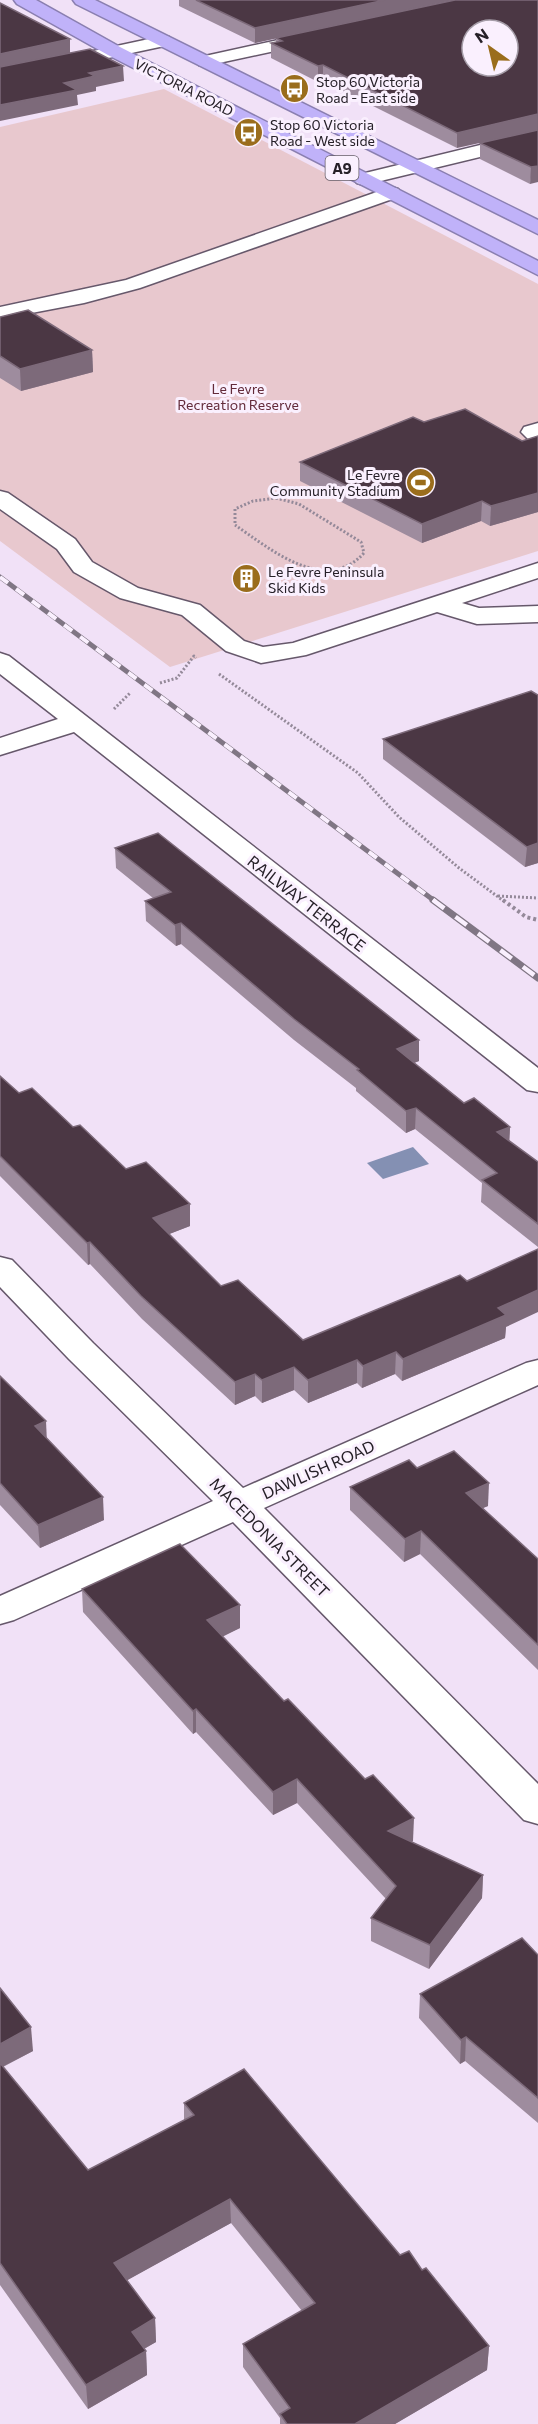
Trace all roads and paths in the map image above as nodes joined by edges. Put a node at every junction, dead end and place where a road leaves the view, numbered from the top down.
1 (23, 0) edge
2 (82, 0) edge
3 (328, 34) edge
4 (163, 41) junction
5 (114, 51) junction
6 (205, 61) junction
7 (0, 76) edge
8 (538, 137) edge
9 (415, 167) junction
10 (364, 180) junction
11 (391, 193) junction
12 (538, 228) edge
13 (538, 269) edge
14 (0, 313) edge
15 (538, 430) edge
16 (538, 436) edge
17 (0, 498) edge
18 (266, 546) joint
19 (538, 570) edge
20 (435, 603) junction
21 (538, 614) edge
22 (0, 661) edge
23 (203, 663) dead end
24 (213, 670) dead end
25 (160, 683) dead end
26 (130, 693) dead end
27 (108, 715) dead end
28 (77, 722) junction
29 (0, 747) edge
30 (498, 896) junction
31 (538, 898) edge
32 (538, 920) edge
33 (538, 1083) edge
34 (0, 1267) edge
35 (538, 1371) edge
36 (238, 1504) junction
37 (0, 1611) edge
38 (538, 1809) edge

1 - 5 highway, VICTORIA ROAD / A9
2 - 4 highway, VICTORIA ROAD / A9
3 - 6 street
4 - 5 street
4 - 6 highway, VICTORIA ROAD / A9
5 - 7 street
5 - 10 highway, VICTORIA ROAD / A9
6 - 9 highway, VICTORIA ROAD / A9
8 - 9 street
9 - 10 street
9 - 12 highway, VICTORIA ROAD / A9
10 - 11 highway, VICTORIA ROAD / A9
11 - 13 highway, VICTORIA ROAD / A9
11 - 14 street
15 - 16 street
17 - 20 street
18 - 18 path
19 - 20 street
20 - 21 street
22 - 28 street, RAILWAY TERRACE
23 - 25 path
24 - 30 path
26 - 27 path
28 - 29 street
28 - 33 street, RAILWAY TERRACE
30 - 31 path
30 - 32 path
34 - 36 street, MACEDONIA STREET
35 - 36 street, DAWLISH ROAD
36 - 37 street, DAWLISH ROAD
36 - 38 street, MACEDONIA STREET

